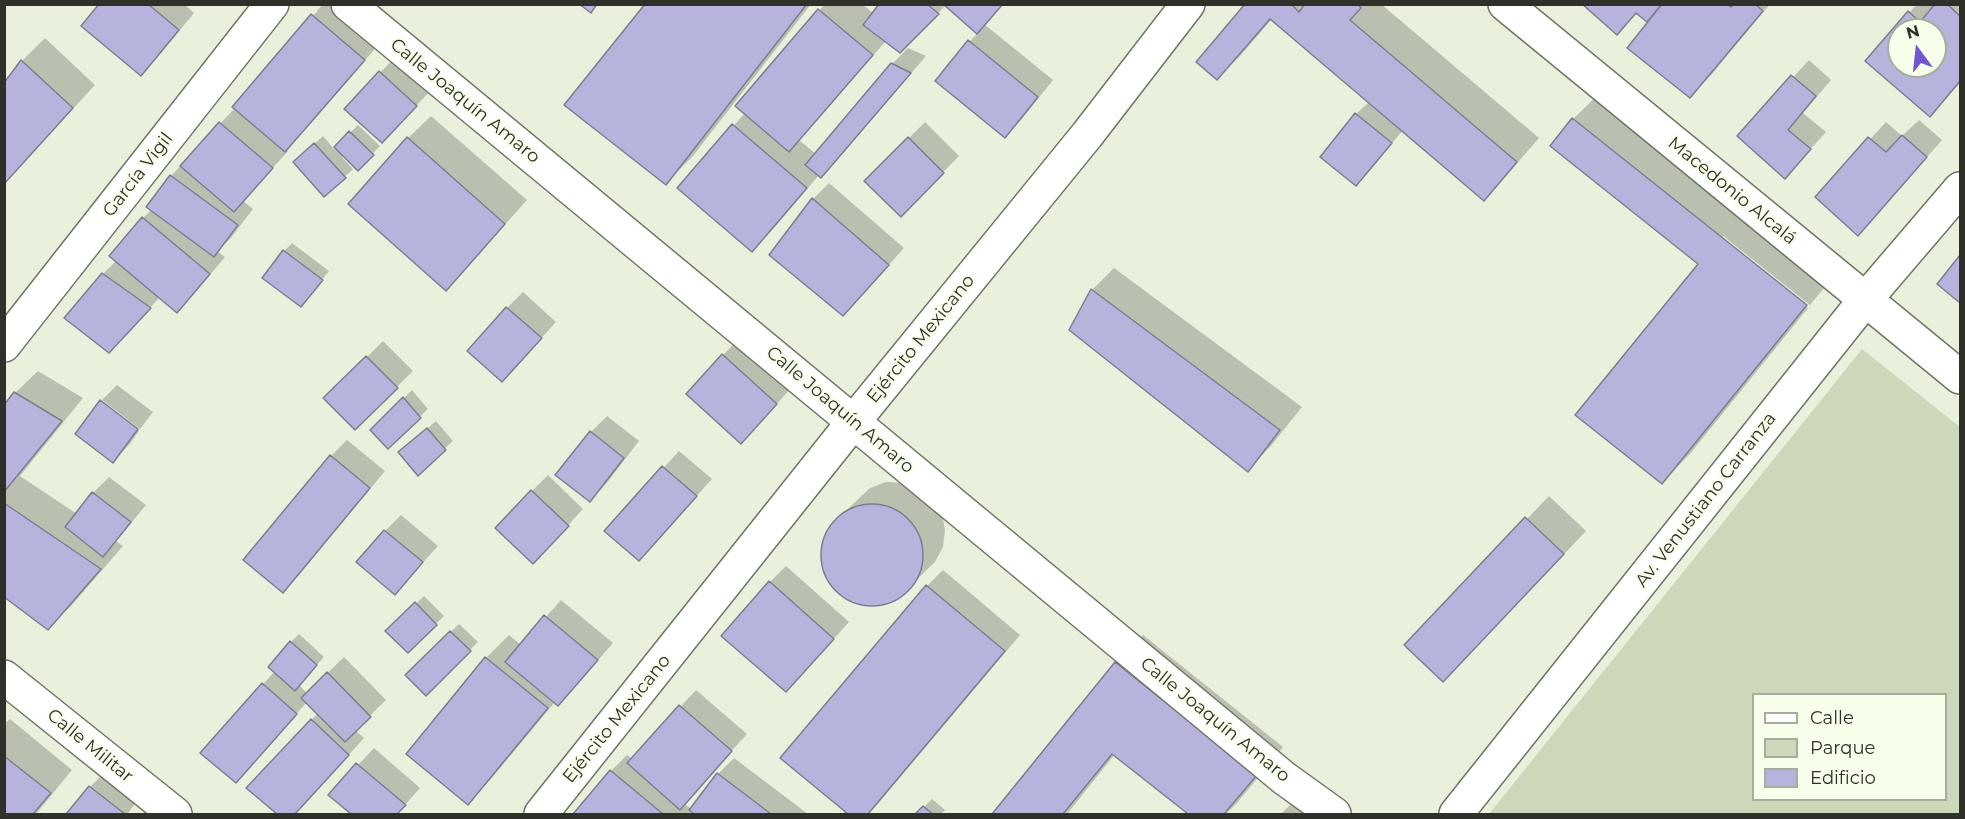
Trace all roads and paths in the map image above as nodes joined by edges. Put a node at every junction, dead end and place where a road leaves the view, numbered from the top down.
1 (272, 4) edge
2 (348, 4) edge
3 (1188, 4) edge
4 (1505, 4) edge
5 (1960, 189) edge
6 (1865, 300) junction
7 (4, 345) edge
8 (1960, 377) edge
9 (854, 421) junction
10 (4, 677) edge
11 (175, 814) edge
12 (540, 814) edge
13 (1334, 814) edge
14 (1456, 814) edge

1 - 7 street, García Vigil
2 - 9 street, Calle Joaquín Amaro
3 - 9 street, Ejército Mexicano
4 - 6 street, Macedonio Alcalá
5 - 6 street, Av. Venustiano Carranza
6 - 8 street, Macedonio Alcalá
6 - 14 street, Av. Venustiano Carranza
9 - 12 street, Ejército Mexicano
9 - 13 street, Calle Joaquín Amaro
10 - 11 street, Calle Militar

